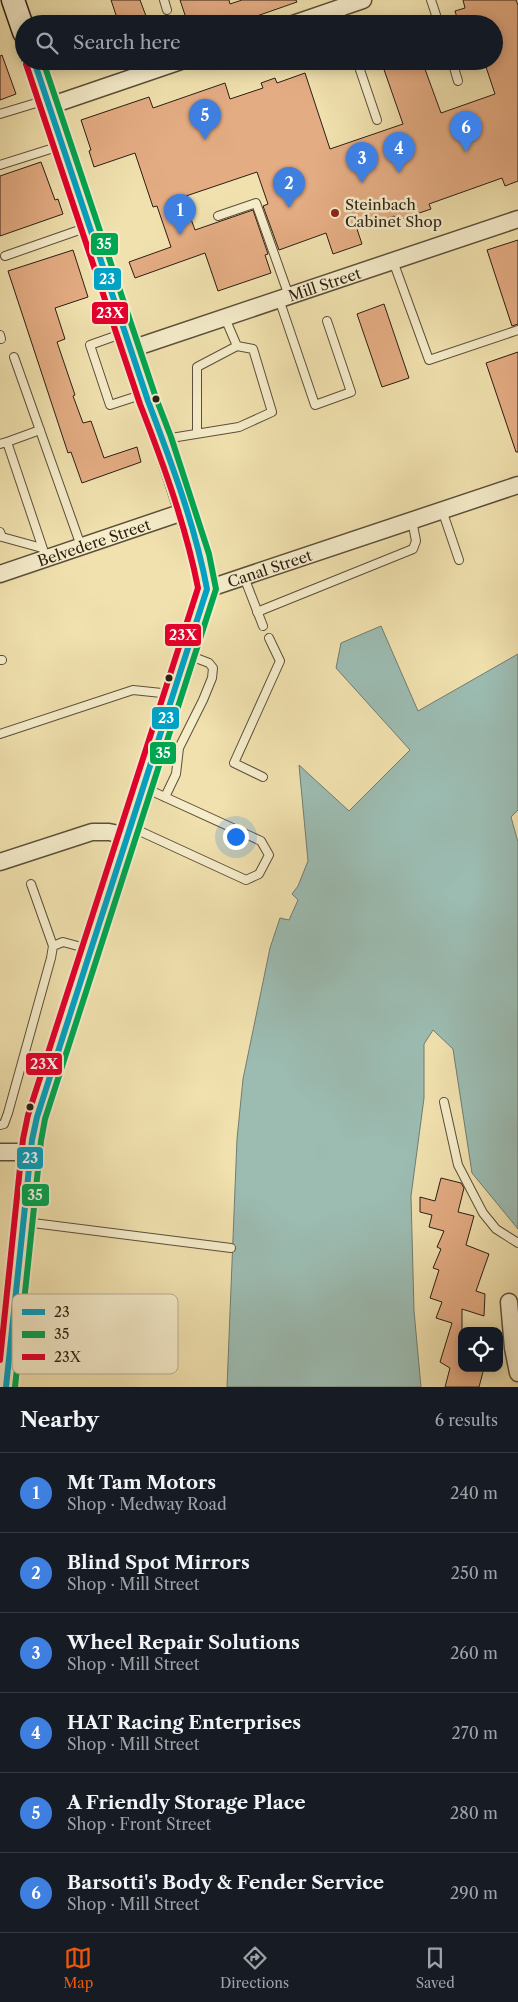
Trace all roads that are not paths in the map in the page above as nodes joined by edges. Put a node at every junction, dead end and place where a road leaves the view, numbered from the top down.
1 (11, 0) edge
2 (164, 0) edge
3 (363, 0) edge
4 (431, 0) edge
5 (0, 3) edge
6 (339, 8) junction
7 (167, 10) dead end
8 (17, 15) edge
9 (319, 15) edge
10 (341, 15) edge
11 (436, 15) edge
12 (37, 70) edge
13 (152, 70) edge
14 (360, 70) edge
15 (455, 70) edge
16 (458, 81) dead end
17 (48, 103) junction
18 (0, 114) edge
19 (377, 120) dead end
20 (62, 145) junction
21 (0, 165) edge
22 (218, 216) dead end
23 (518, 219) edge
24 (90, 226) junction
25 (5, 256) dead end
26 (392, 261) junction
27 (284, 298) junction
28 (225, 318) junction
29 (327, 321) dead end
30 (518, 330) edge
31 (128, 341) junction
32 (237, 346) junction
33 (14, 357) dead end
34 (146, 394) junction
35 (40, 430) junction
36 (197, 433) junction
37 (163, 440) junction
38 (3, 443) edge
39 (518, 484) edge
40 (442, 510) junction
41 (186, 511) junction
42 (412, 520) junction
43 (0, 532) edge
44 (81, 546) junction
45 (44, 553) junction
46 (459, 560) dead end
47 (0, 574) edge
48 (244, 577) junction
49 (207, 589) junction
50 (257, 612) junction
51 (263, 626) dead end
52 (269, 638) dead end
53 (186, 655) junction
54 (173, 694) junction
55 (0, 734) edge
56 (263, 778) dead end
57 (143, 787) junction
58 (165, 797) junction
59 (129, 831) junction
60 (0, 862) edge
61 (32, 884) dead end
62 (53, 946) junction
63 (91, 950) junction
64 (444, 1102) dead end
65 (0, 1125) edge
66 (0, 1152) edge
67 (31, 1152) junction
68 (24, 1222) junction
69 (518, 1244) edge
70 (231, 1248) dead end
71 (16, 1294) edge
72 (509, 1302) dead end
73 (12, 1332) edge
74 (516, 1349) edge
75 (518, 1373) edge
76 (6, 1387) edge

1 - 5 lane
1 - 8 street
2 - 7 lane
3 - 6 street
4 - 11 lane
6 - 9 street
6 - 10 lane
12 - 17 street
13 - 17 street
14 - 19 lane
15 - 16 lane
17 - 18 lane
17 - 20 street
20 - 21 lane
20 - 24 street
22 - 27 lane
23 - 26 street, Mill Street
24 - 25 lane
24 - 31 street
26 - 27 street, Mill Street
26 - 30 lane
27 - 28 street, Mill Street
27 - 29 lane
28 - 31 street, Mill Street
28 - 32 lane
31 - 34 street
31 - 34 lane
32 - 36 lane
32 - 36 lane
33 - 35 lane
34 - 37 street
35 - 38 lane
35 - 44 lane
36 - 37 lane
37 - 41 street
38 - 45 lane
39 - 40 street, Canal Street
40 - 42 street, Canal Street
40 - 46 lane
41 - 44 street, Belvedere Street
41 - 49 street
42 - 48 street, Canal Street
42 - 50 lane
43 - 45 lane
44 - 45 street, Belvedere Street
45 - 47 street, Belvedere Street
48 - 49 street, Canal Street
48 - 50 lane
49 - 53 street, Canal Street
50 - 51 lane
52 - 56 lane
53 - 54 street, Canal Street
53 - 58 lane
54 - 55 lane
54 - 57 street, Canal Street
57 - 58 lane
57 - 59 street, Canal Street
58 - 59 lane
59 - 60 street
59 - 63 street, Canal Street
61 - 62 lane
62 - 63 lane
62 - 65 lane
63 - 67 street, Canal Street
64 - 69 lane
66 - 67 street
67 - 68 street, Canal Street
68 - 70 lane
68 - 71 street, Canal Street
72 - 74 street
73 - 76 street, Canal Street
74 - 75 street

